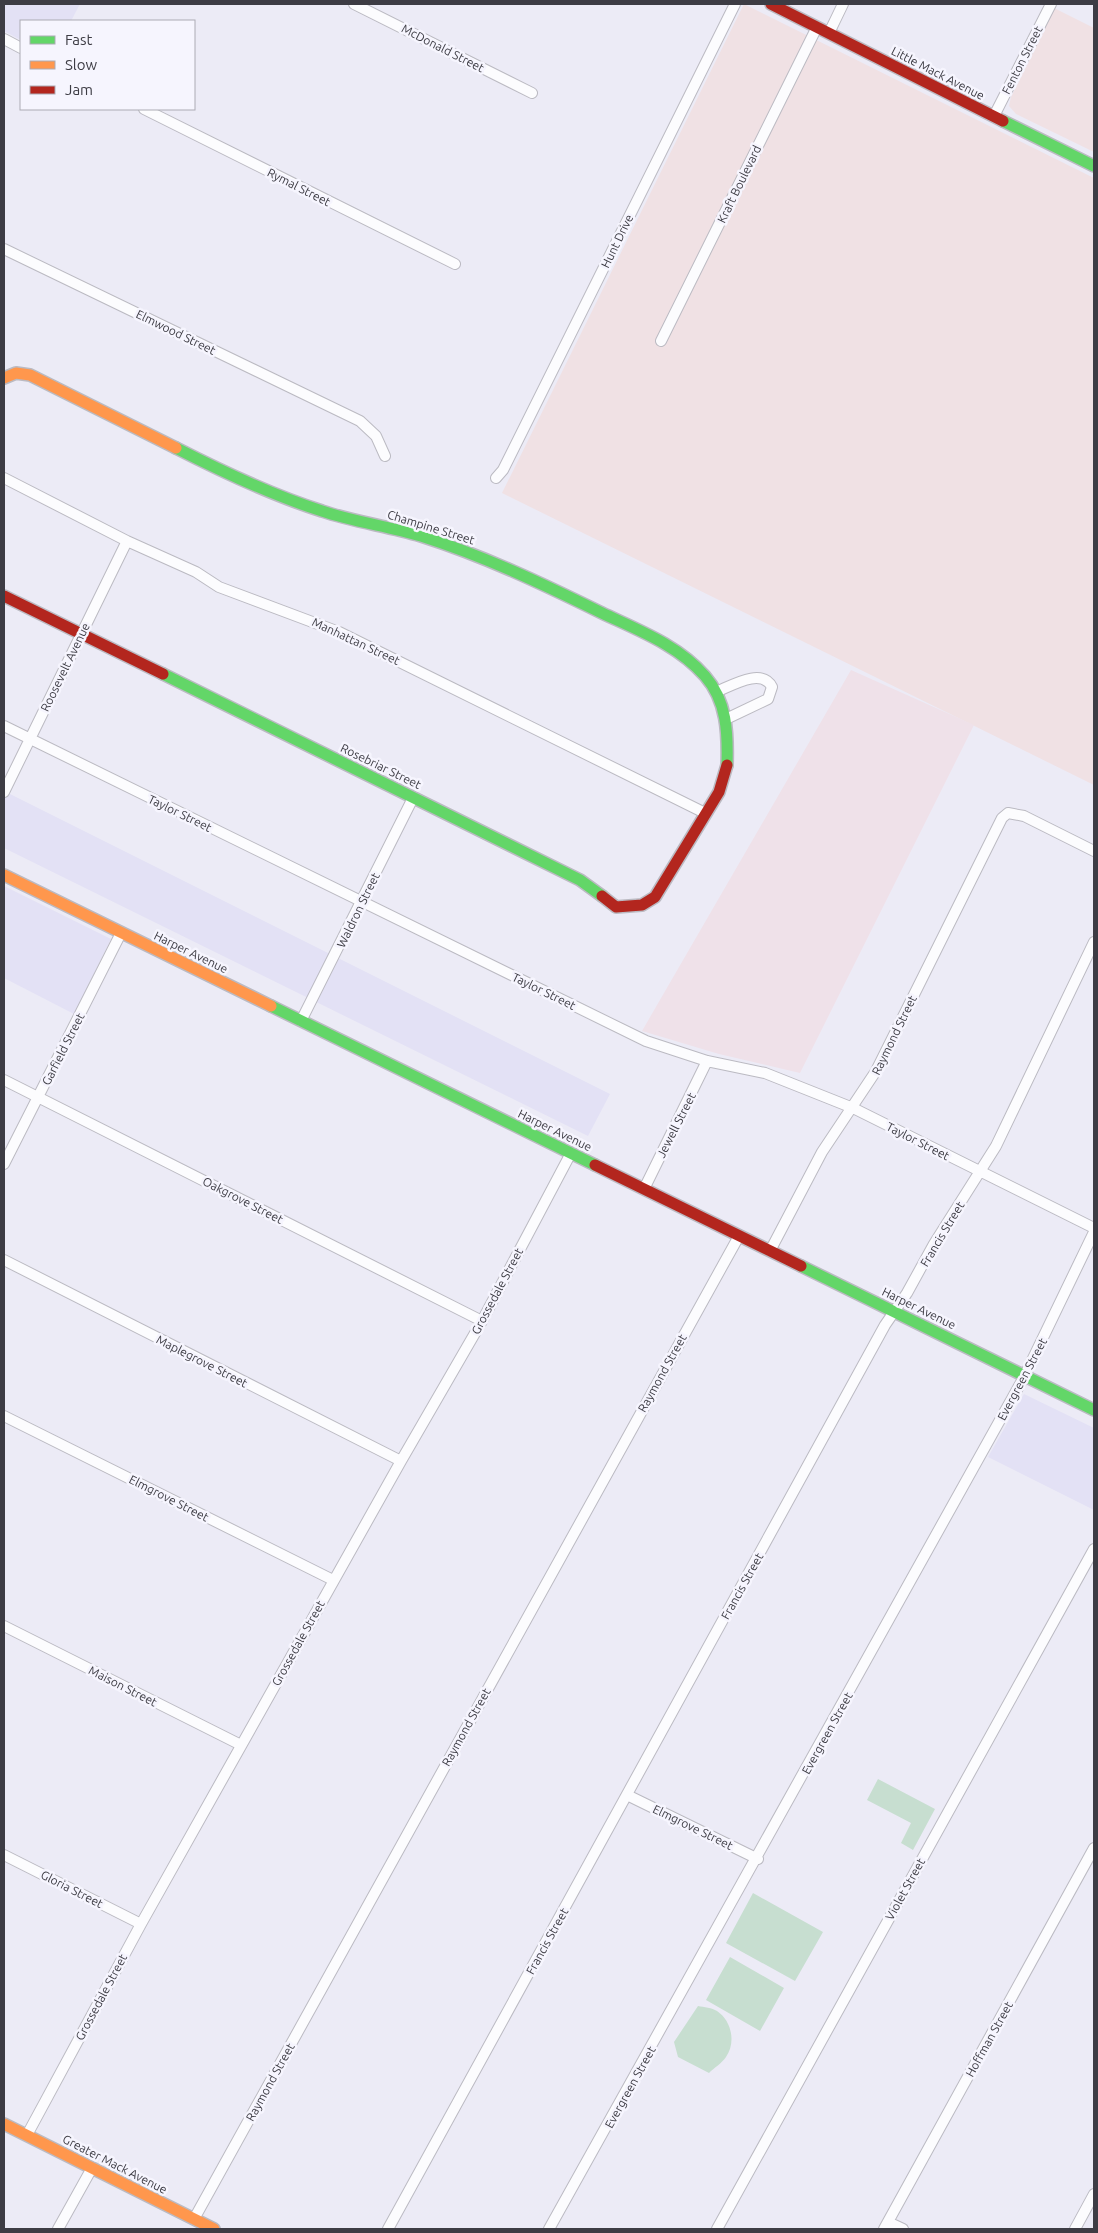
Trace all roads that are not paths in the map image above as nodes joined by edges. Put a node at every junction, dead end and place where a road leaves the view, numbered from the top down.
1 (354, 4) edge
2 (736, 4) edge
3 (771, 4) edge
4 (843, 4) edge
5 (1050, 4) edge
6 (817, 27) junction
7 (829, 33) junction
8 (4, 39) edge
9 (20, 47) edge
10 (532, 93) dead end
11 (146, 110) edge
12 (994, 116) junction
13 (1094, 166) edge
14 (4, 249) edge
15 (456, 264) dead end
16 (661, 341) dead end
17 (4, 378) edge
18 (385, 456) dead end
19 (4, 478) edge
20 (496, 478) dead end
21 (127, 541) junction
22 (4, 596) edge
23 (81, 634) junction
24 (716, 692) junction
25 (726, 719) junction
26 (4, 726) edge
27 (30, 739) junction
28 (4, 792) edge
29 (413, 798) junction
30 (705, 813) junction
31 (1094, 851) edge
32 (4, 875) edge
33 (361, 902) junction
34 (121, 933) junction
35 (1094, 942) edge
36 (301, 1022) junction
37 (708, 1061) junction
38 (4, 1080) edge
39 (38, 1097) junction
40 (853, 1108) junction
41 (571, 1153) junction
42 (4, 1164) edge
43 (981, 1172) junction
44 (644, 1189) junction
45 (1094, 1228) edge
46 (1094, 1232) edge
47 (739, 1236) junction
48 (770, 1251) junction
49 (4, 1260) edge
50 (894, 1311) junction
51 (482, 1321) junction
52 (1024, 1377) junction
53 (1094, 1410) edge
54 (4, 1416) edge
55 (401, 1461) junction
56 (1094, 1549) edge
57 (333, 1580) junction
58 (4, 1626) edge
59 (241, 1745) junction
60 (627, 1795) junction
61 (1094, 1848) edge
62 (4, 1855) edge
63 (758, 1858) junction
64 (141, 1924) junction
65 (4, 2124) edge
66 (27, 2135) junction
67 (92, 2168) junction
68 (1094, 2194) edge
69 (194, 2219) junction
70 (886, 2225) edge
71 (58, 2229) edge
72 (214, 2229) edge
73 (388, 2229) edge
74 (550, 2229) edge
75 (717, 2229) edge
76 (903, 2229) edge
77 (1075, 2229) edge

1 - 10 street, McDonald Street
2 - 20 street, Hunt Drive
3 - 6 street, Little Mack Avenue
4 - 7 street
5 - 12 street, Fenton Street
6 - 7 street, Little Mack Avenue
6 - 16 street, Kraft Boulevard
7 - 12 street, Little Mack Avenue
8 - 9 street
11 - 15 street, Rymal Street
12 - 13 street, Little Mack Avenue
14 - 18 street, Elmwood Street
17 - 24 street, Champine Street
19 - 21 street, Manhattan Street
21 - 23 street, Roosevelt Avenue
21 - 30 street, Manhattan Street
22 - 23 street, Rosebriar Street
23 - 27 street, Roosevelt Avenue
23 - 29 street, Rosebriar Street
24 - 25 street, Champine Street
24 - 25 street
25 - 30 street, Champine Street
26 - 27 street, Taylor Street
27 - 28 street, Roosevelt Avenue
27 - 33 street, Taylor Street
29 - 30 street, Rosebriar Street
29 - 33 street, Waldron Street
31 - 40 street, Raymond Street
32 - 34 street, Harper Avenue
33 - 36 street, Waldron Street
33 - 37 street, Taylor Street
34 - 36 street, Harper Avenue
34 - 39 street, Garfield Street
35 - 43 street, Francis Street
36 - 41 street, Harper Avenue
37 - 40 street, Taylor Street
37 - 44 street, Jewell Street
38 - 39 street, Oakgrove Street
39 - 42 street, Garfield Street
39 - 51 street, Oakgrove Street
40 - 43 street, Taylor Street
40 - 48 street, Raymond Street
41 - 44 street, Harper Avenue
41 - 51 street, Grossedale Street
43 - 45 street, Taylor Street
43 - 50 street, Francis Street
44 - 47 street, Harper Avenue
46 - 52 street, Evergreen Street
47 - 48 street, Harper Avenue
47 - 69 street, Raymond Street
48 - 50 street, Harper Avenue
49 - 55 street, Maplegrove Street
50 - 52 street, Harper Avenue
50 - 60 street, Francis Street
51 - 55 street, Grossedale Street
52 - 53 street, Harper Avenue
52 - 63 street, Evergreen Street
54 - 57 street, Elmgrove Street
55 - 57 street, Grossedale Street
56 - 75 street, Violet Street
57 - 59 street, Grossedale Street
58 - 59 street, Maison Street
59 - 64 street, Grossedale Street
60 - 63 street, Elmgrove Street
60 - 73 street, Francis Street
61 - 70 street, Hoffman Street
62 - 64 street, Gloria Street
63 - 74 street, Evergreen Street
64 - 66 street, Grossedale Street
65 - 66 street, Greater Mack Avenue
66 - 67 street, Greater Mack Avenue
67 - 69 street, Greater Mack Avenue
67 - 71 street
68 - 77 street
69 - 72 street, Greater Mack Avenue
70 - 76 street

